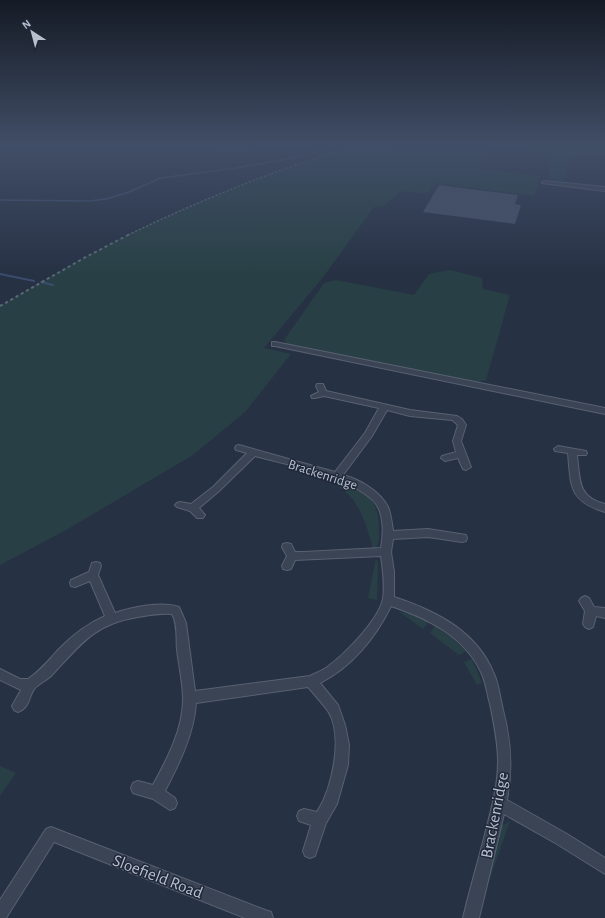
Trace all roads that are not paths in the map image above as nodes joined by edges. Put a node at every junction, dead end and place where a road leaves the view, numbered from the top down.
1 (275, 344) dead end
2 (315, 396) dead end
3 (384, 407) junction
4 (605, 411) edge
5 (239, 448) dead end
6 (558, 449) dead end
7 (253, 452) junction
8 (572, 452) junction
9 (582, 453) dead end
10 (461, 454) junction
11 (445, 458) dead end
12 (466, 467) dead end
13 (337, 476) junction
14 (180, 505) dead end
15 (605, 508) edge
16 (388, 534) junction
17 (462, 538) dead end
18 (386, 552) junction
19 (287, 566) dead end
20 (75, 583) dead end
21 (388, 600) junction
22 (605, 613) edge
23 (111, 617) junction
24 (589, 624) dead end
25 (0, 674) edge
26 (311, 681) junction
27 (29, 685) junction
28 (189, 698) junction
29 (18, 706) dead end
30 (138, 788) dead end
31 (156, 793) junction
32 (170, 803) dead end
33 (500, 804) junction
34 (304, 816) dead end
35 (320, 820) junction
36 (310, 851) dead end
37 (605, 867) edge
38 (0, 914) edge
39 (265, 918) edge
40 (471, 918) edge

1 - 4 street
2 - 3 street
3 - 10 street
3 - 13 street
5 - 7 street, Brackenridge
6 - 8 street
7 - 13 street, Brackenridge
7 - 14 street
8 - 9 street
8 - 15 street
10 - 11 street
10 - 12 street
13 - 16 street, Brackenridge
16 - 17 street
16 - 18 street, Brackenridge
18 - 19 street
18 - 21 street, Brackenridge
20 - 23 street
21 - 26 street
21 - 33 street, Brackenridge
22 - 24 street
23 - 27 street
23 - 28 street
25 - 27 street
26 - 28 street
26 - 35 street
27 - 29 street
28 - 31 street
30 - 31 street
31 - 32 street
33 - 37 street
33 - 40 street, Brackenridge
34 - 35 street
35 - 36 street
38 - 39 street, Sloefield Road

